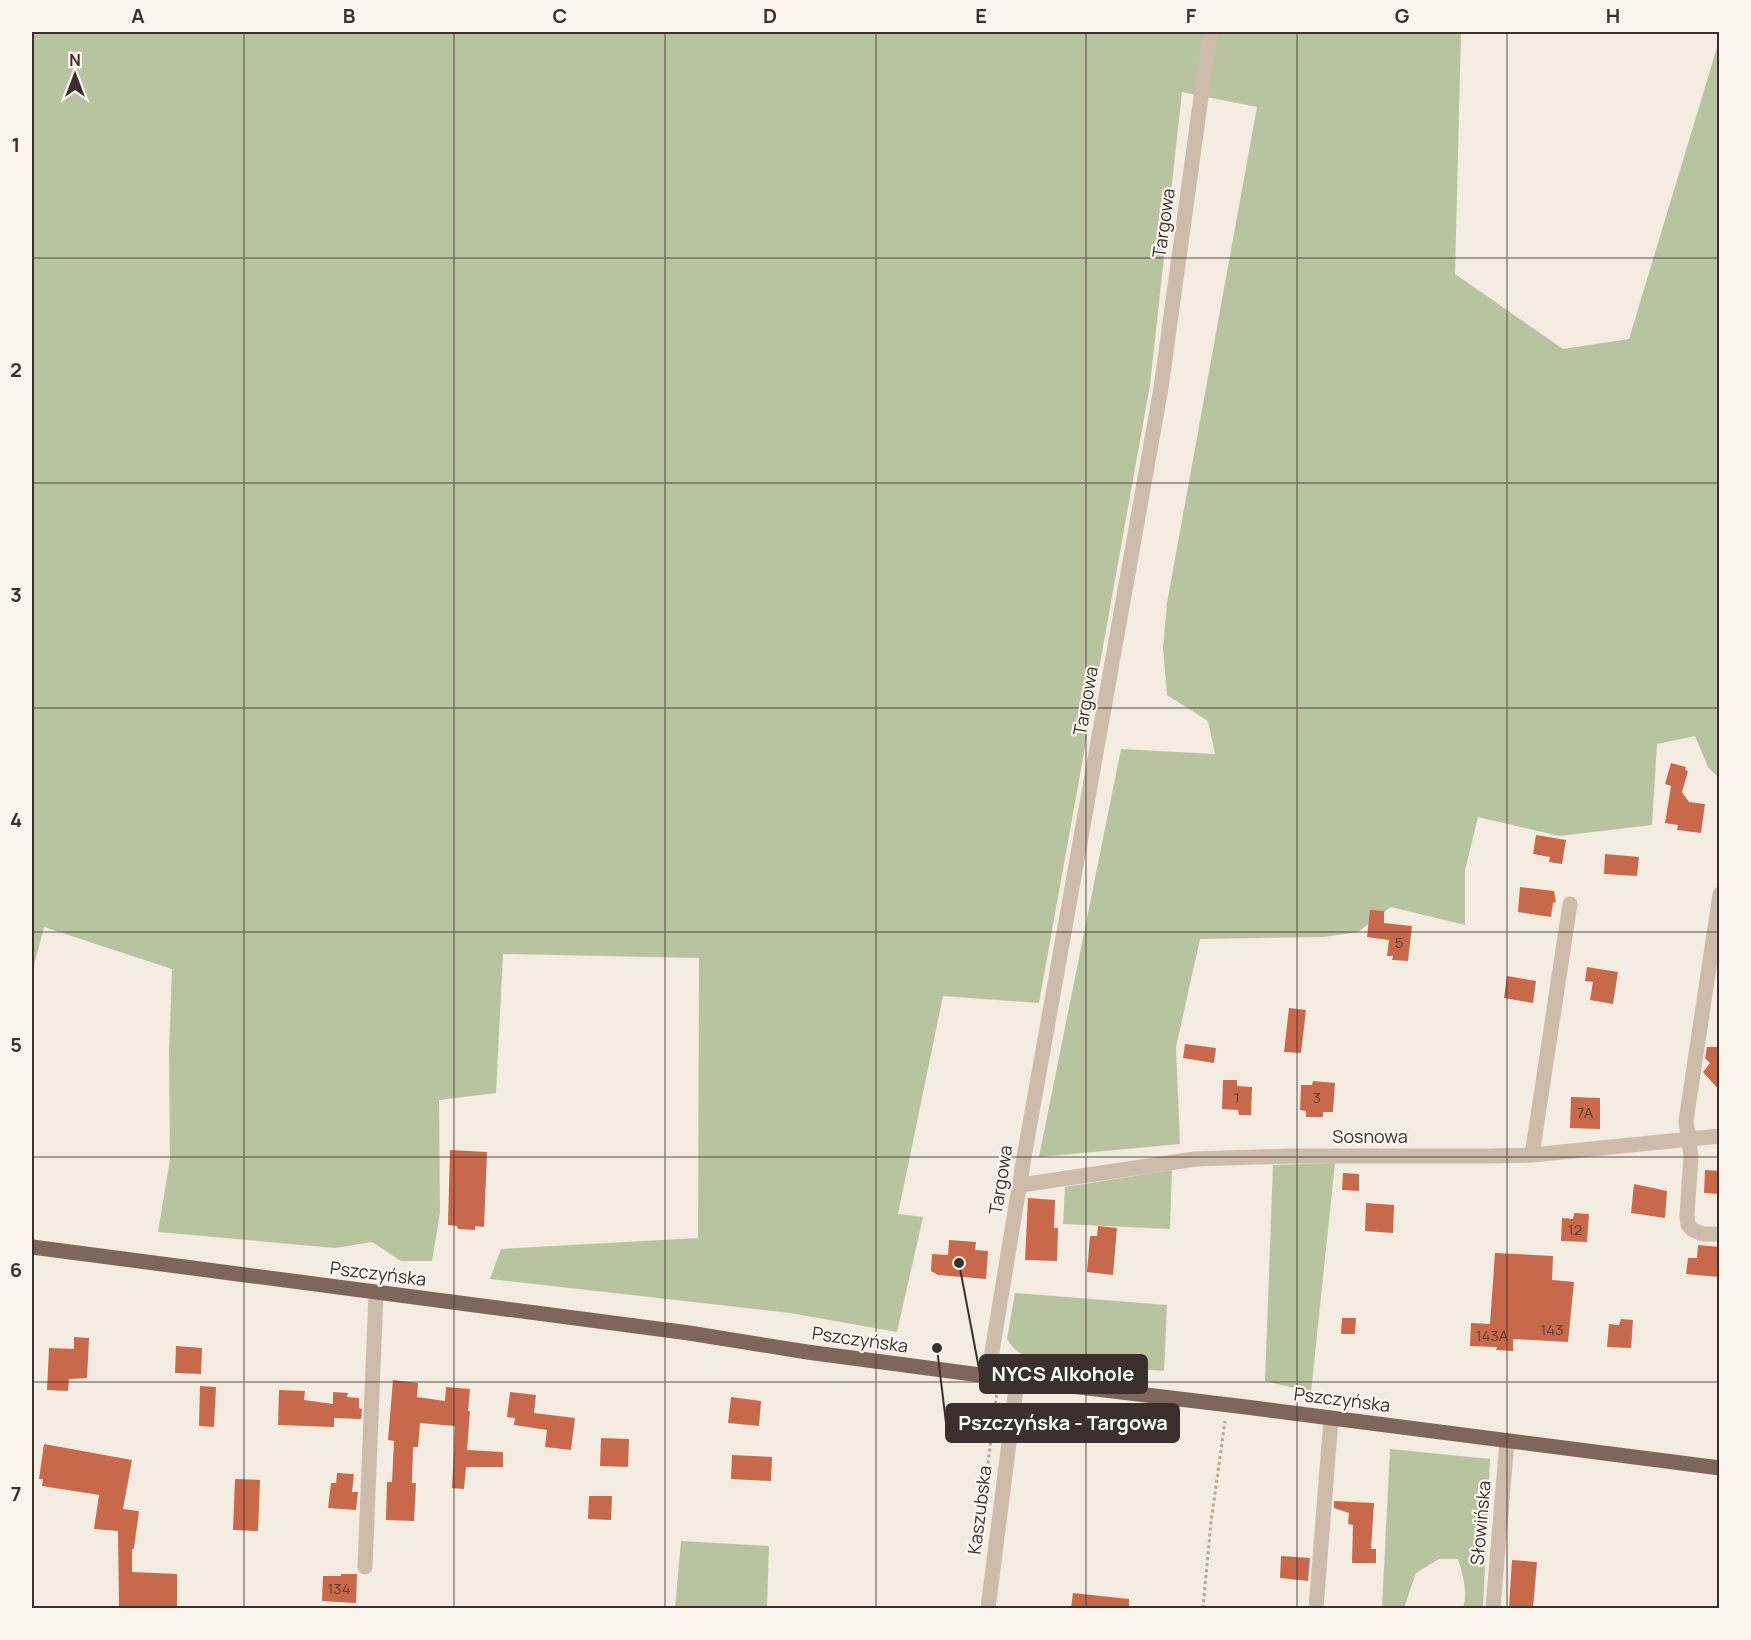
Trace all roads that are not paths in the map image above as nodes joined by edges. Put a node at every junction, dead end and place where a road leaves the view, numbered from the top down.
1 (1210, 32) edge
2 (1719, 894) edge
3 (1570, 904) dead end
4 (1719, 1136) edge
5 (1687, 1140) junction
6 (1532, 1155) junction
7 (1021, 1185) junction
8 (1719, 1234) edge
9 (32, 1247) edge
10 (376, 1293) junction
11 (988, 1376) junction
12 (1017, 1380) junction
13 (1331, 1419) junction
14 (1508, 1441) junction
15 (1719, 1468) edge
16 (365, 1567) dead end
17 (988, 1608) edge
18 (1316, 1608) edge
19 (1493, 1608) edge

1 - 7 street, Targowa
2 - 5 street
3 - 6 street
4 - 5 street, Sosnowa
5 - 6 street, Sosnowa
5 - 8 street
6 - 7 street, Sosnowa
7 - 11 street, Targowa
9 - 10 main road, Pszczyńska
10 - 11 main road, Pszczyńska
10 - 16 street
11 - 12 main road, Pszczyńska
12 - 13 main road, Pszczyńska
12 - 17 street, Kaszubska
13 - 14 main road, Pszczyńska
13 - 18 street
14 - 15 main road, Pszczyńska
14 - 19 street, Słowińska

